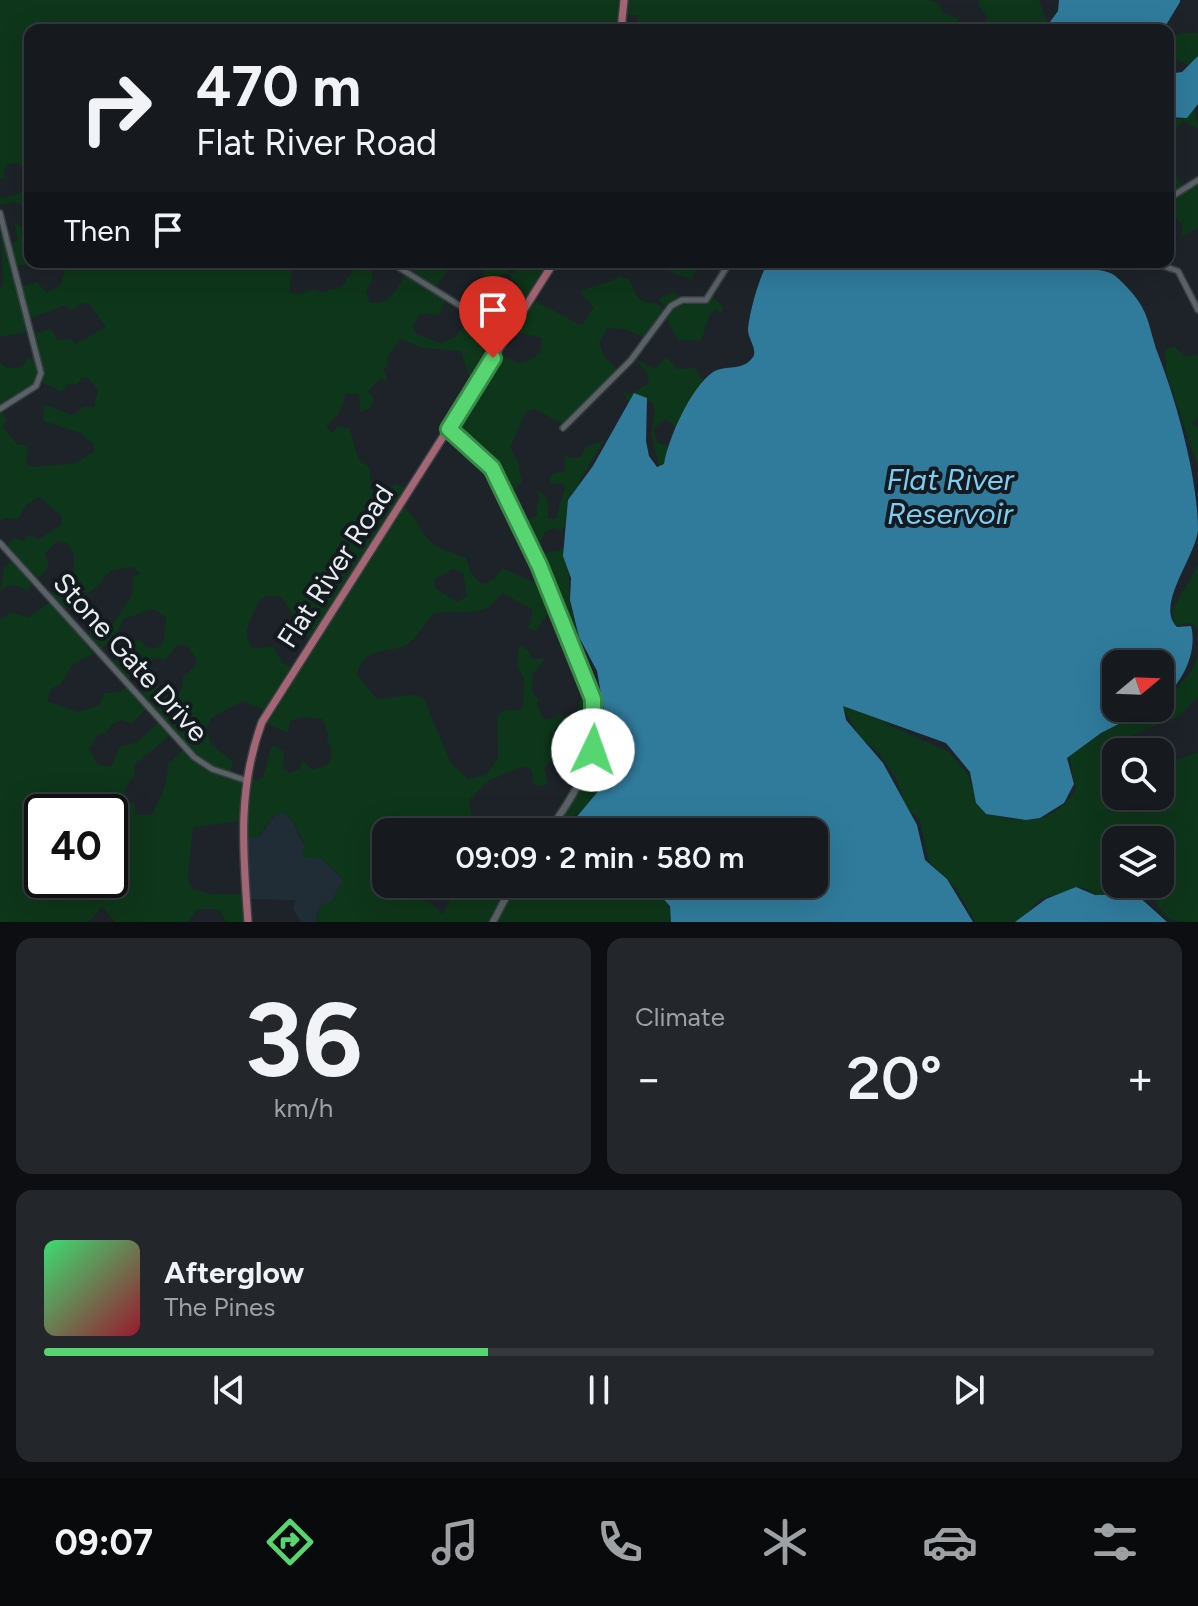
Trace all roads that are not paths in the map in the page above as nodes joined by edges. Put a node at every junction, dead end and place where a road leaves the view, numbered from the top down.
1 (624, 0) edge
2 (622, 24) edge
3 (1198, 180) edge
4 (1174, 195) edge
5 (0, 213) edge
6 (4, 241) edge
7 (400, 268) edge
8 (550, 268) edge
9 (726, 268) edge
10 (1169, 268) edge
11 (1198, 310) edge
12 (507, 335) junction
13 (0, 409) edge
14 (563, 428) dead end
15 (449, 429) junction
16 (0, 543) edge
17 (245, 780) junction
18 (557, 818) edge
19 (506, 898) edge
20 (248, 922) edge
21 (493, 922) edge

1 - 2 main road
3 - 4 street
5 - 6 street
6 - 13 street
7 - 12 street
8 - 12 main road, Flat River Road
9 - 14 street
10 - 11 street
12 - 15 main road, Flat River Road
15 - 17 main road, Flat River Road
15 - 18 street
16 - 17 street, Stone Gate Drive
17 - 20 main road, Flat River Road
19 - 21 street

